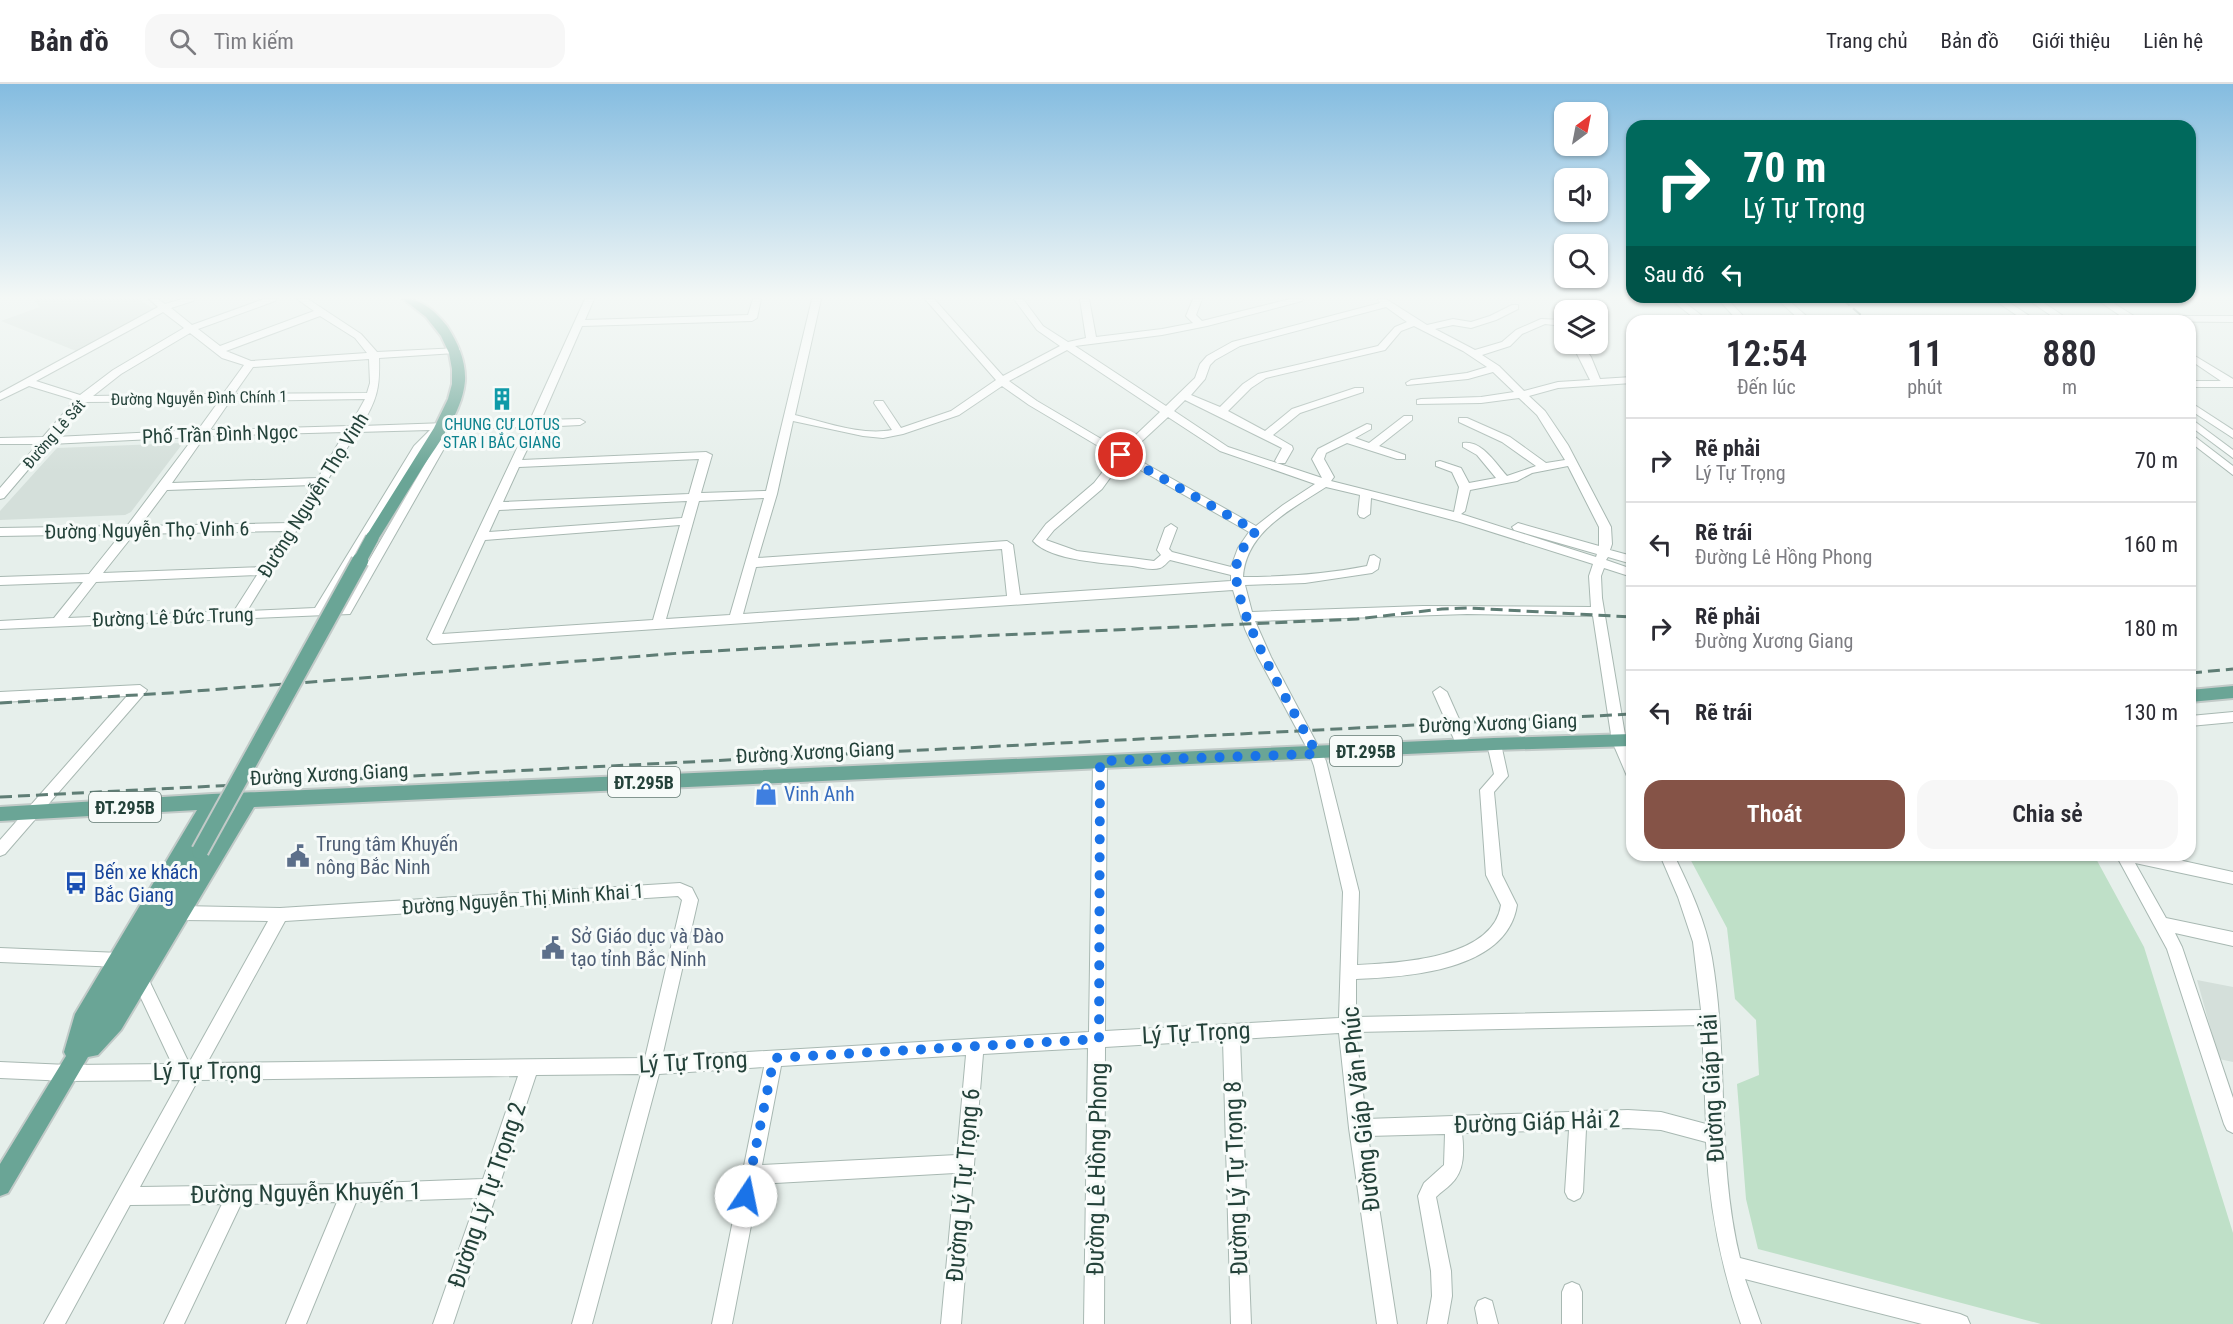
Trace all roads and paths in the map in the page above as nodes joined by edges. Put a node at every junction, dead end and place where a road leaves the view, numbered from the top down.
1 (74, 357) edge
2 (142, 357) edge
3 (229, 357) edge
4 (374, 357) joint
5 (457, 357) edge
6 (564, 357) edge
7 (803, 357) edge
8 (981, 357) edge
9 (1046, 357) edge
10 (1090, 357) edge
11 (1213, 357) edge
12 (1343, 357) edge
13 (1478, 357) edge
14 (1586, 357) edge
15 (2196, 360) edge
16 (250, 364) junction
17 (1495, 368) junction
18 (1002, 381) junction
19 (1626, 381) edge
20 (28, 382) junction
21 (1411, 383) dead end
22 (1597, 383) junction
23 (2196, 384) edge
24 (2233, 384) edge
25 (1359, 390) dead end
26 (1524, 394) junction
27 (372, 396) junction
28 (1185, 396) junction
29 (0, 397) edge
30 (82, 399) junction
31 (226, 399) junction
32 (1421, 402) dead end
33 (879, 403) dead end
34 (2196, 409) edge
35 (1169, 410) junction
36 (1221, 412) junction
37 (789, 417) junction
38 (1408, 418) dead end
39 (1463, 420) dead end
40 (580, 422) dead end
41 (534, 423) junction
42 (440, 427) junction
43 (1367, 427) dead end
44 (2196, 428) edge
45 (352, 431) junction
46 (899, 432) junction
47 (2196, 432) edge
48 (2232, 433) edge
49 (202, 434) junction
50 (1266, 436) junction
51 (2206, 437) junction
52 (1346, 439) junction
53 (2196, 440) edge
54 (0, 441) edge
55 (48, 441) junction
56 (1467, 445) dead end
57 (1371, 447) junction
58 (1121, 455) junction
59 (2233, 455) edge
60 (1401, 457) dead end
61 (1281, 461) junction
62 (1571, 462) junction
63 (2233, 463) edge
64 (515, 464) junction
65 (1440, 464) dead end
66 (1544, 467) junction
67 (2233, 472) edge
68 (1326, 480) junction
69 (1504, 480) junction
70 (321, 481) junction
71 (164, 487) junction
72 (1465, 487) junction
73 (771, 494) junction
74 (0, 495) edge
75 (1366, 495) junction
76 (696, 497) junction
77 (496, 506) junction
78 (1459, 511) junction
79 (1364, 514) dead end
80 (689, 521) junction
81 (293, 527) junction
82 (1171, 528) dead end
83 (1507, 528) junction
84 (132, 530) junction
85 (1256, 531) junction
86 (0, 532) edge
87 (482, 536) junction
88 (1168, 555) junction
89 (1601, 556) junction
90 (1374, 559) dead end
91 (1626, 559) edge
92 (751, 563) junction
93 (1626, 570) edge
94 (266, 571) junction
95 (92, 578) junction
96 (1238, 579) junction
97 (0, 581) edge
98 (1014, 600) junction
99 (319, 612) junction
100 (1599, 612) junction
101 (239, 614) junction
102 (1248, 617) junction
103 (735, 619) junction
104 (58, 622) junction
105 (658, 624) junction
106 (0, 625) edge
107 (1440, 692) dead end
108 (2233, 692) edge
109 (2196, 695) edge
110 (0, 697) edge
111 (2233, 717) edge
112 (2196, 720) edge
113 (1625, 741) edge
114 (1494, 744) junction
115 (1464, 746) junction
116 (1317, 754) junction
117 (1100, 761) junction
118 (249, 800) junction
119 (212, 801) junction
120 (33, 812) junction
121 (0, 814) edge
122 (0, 850) edge
123 (1670, 861) edge
124 (2125, 861) edge
125 (2155, 861) edge
126 (2233, 878) edge
127 (181, 913) junction
128 (280, 915) junction
129 (2160, 923) junction
130 (2233, 939) edge
131 (0, 955) edge
132 (120, 960) junction
133 (1350, 972) junction
134 (141, 981) junction
135 (1709, 1017) junction
136 (1347, 1025) junction
137 (1231, 1032) junction
138 (1099, 1039) junction
139 (975, 1046) junction
140 (774, 1058) junction
141 (652, 1066) junction
142 (530, 1067) junction
143 (0, 1070) edge
144 (189, 1072) junction
145 (68, 1073) junction
146 (1578, 1121) junction
147 (2233, 1124) edge
148 (1452, 1125) junction
149 (1358, 1128) junction
150 (1714, 1135) junction
151 (964, 1164) junction
152 (750, 1175) junction
153 (0, 1185) edge
154 (489, 1188) junction
155 (1574, 1192) dead end
156 (350, 1193) junction
157 (236, 1195) junction
158 (124, 1196) junction
159 (1732, 1266) junction
160 (1572, 1292) dead end
161 (54, 1324) edge
162 (174, 1324) edge
163 (296, 1324) edge
164 (443, 1324) edge
165 (582, 1324) edge
166 (722, 1324) edge
167 (951, 1324) edge
168 (1094, 1324) edge
169 (1241, 1324) edge
170 (1387, 1324) edge
171 (1437, 1324) edge
172 (1572, 1324) edge
173 (1751, 1324) edge
174 (1960, 1324) edge

1 - 20 street
2 - 30 street, Đường Lê Sát
3 - 16 street
4 - 16 street
4 - 27 street, Đường Nguyễn Thọ Vinh
5 - 42 main road
6 - 41 street
7 - 37 street
8 - 18 street
9 - 18 street
10 - 35 street
11 - 28 street
12 - 36 street
13 - 17 street
14 - 22 street
15 - 24 street
16 - 31 street
17 - 21 street
17 - 26 street
18 - 46 street
18 - 58 street
19 - 22 street
20 - 29 street
20 - 30 street, Đường Nguyễn Đình Chính 1
22 - 26 street
23 - 24 street
25 - 50 street
26 - 32 street
26 - 62 street
27 - 31 street, Đường Nguyễn Đình Chính 1
27 - 45 street, Đường Nguyễn Thọ Vinh
28 - 35 street
28 - 36 street
30 - 31 street, Đường Nguyễn Đình Chính 1
30 - 55 street, Đường Lê Sát
31 - 49 street
33 - 46 street
34 - 48 street
35 - 58 street
35 - 61 street
35 - 68 street
36 - 50 street
37 - 46 street
37 - 73 street
38 - 57 street
39 - 66 street
40 - 41 street, Phố Trần Đình Ngọc
41 - 42 street, Phố Trần Đình Ngọc
41 - 64 street
42 - 45 street, Phố Trần Đình Ngọc
42 - 99 street
42 - 99 street, Đường Lê Đức Trung
42 - 145 main road, bridge
43 - 52 street
44 - 51 street
45 - 49 street, Phố Trần Đình Ngọc
45 - 70 street, Đường Nguyễn Thọ Vinh
47 - 51 street
48 - 51 street
49 - 55 street, Phố Trần Đình Ngọc
49 - 71 street
50 - 61 street
51 - 59 street
51 - 63 street
52 - 57 street
52 - 68 street
53 - 67 street
54 - 55 street, Phố Trần Đình Ngọc
55 - 74 street, Đường Lê Sát
56 - 69 street
57 - 60 street
58 - 85 street
58 - 88 street
61 - 68 street
62 - 66 street
62 - 89 street
64 - 76 street
64 - 77 street
65 - 72 street
66 - 69 street
68 - 75 street
68 - 78 street
68 - 85 street
69 - 72 street
70 - 71 street
70 - 81 street, Đường Nguyễn Thọ Vinh
71 - 84 street
72 - 78 street
73 - 76 street
73 - 92 street
75 - 79 street
75 - 83 street
76 - 77 street
76 - 80 street
77 - 87 street
78 - 83 street
80 - 87 street
80 - 105 street
81 - 84 street, Đường Nguyễn Thọ Vinh 6
81 - 94 street, Đường Nguyễn Thọ Vinh
82 - 88 street
83 - 89 street
84 - 86 street, Đường Nguyễn Thọ Vinh 6
84 - 95 street
85 - 96 street
87 - 105 street
88 - 96 street
89 - 91 street
89 - 93 street
89 - 100 street
90 - 96 street
92 - 98 street
92 - 103 street
94 - 95 street
94 - 101 street, Đường Nguyễn Thọ Vinh
95 - 97 street
95 - 104 street
96 - 98 street
96 - 102 street, Đường Giáp Văn Phúc
98 - 103 street
99 - 101 street, Đường Lê Đức Trung
100 - 102 street
100 - 113 street
101 - 104 street, Đường Lê Đức Trung
102 - 116 street, Đường Giáp Văn Phúc
103 - 105 street
104 - 106 street, Đường Lê Đức Trung
107 - 115 street
108 - 109 main road
110 - 120 street
111 - 112 street
113 - 114 main road, Đường Xương Giang / ĐT.295B
114 - 115 main road, Đường Xương Giang / ĐT.295B
114 - 133 street
115 - 116 main road, Đường Xương Giang / ĐT.295B
116 - 117 main road, Đường Xương Giang / ĐT.295B
116 - 133 street, Đường Giáp Văn Phúc
117 - 118 main road, Đường Xương Giang / ĐT.295B
117 - 138 street, Đường Lê Hồng Phong
118 - 119 main road, Đường Xương Giang / ĐT.295B
118 - 127 main road
119 - 120 main road, Đường Xương Giang / ĐT.295B
119 - 132 main road
120 - 121 main road, Đường Xương Giang / ĐT.295B
120 - 122 street
123 - 135 street, Đường Giáp Hải
124 - 129 street
125 - 126 street
127 - 128 street, Đường Nguyễn Thị Minh Khai 1
127 - 134 main road
128 - 141 street, Đường Nguyễn Thị Minh Khai 1
128 - 144 street
129 - 130 street
129 - 147 street
131 - 132 street
132 - 145 main road
133 - 136 street, Đường Giáp Văn Phúc
134 - 144 street
134 - 145 main road
135 - 136 street, Lý Tự Trọng
135 - 150 street, Đường Giáp Hải
136 - 137 street, Lý Tự Trọng
136 - 149 street, Đường Giáp Văn Phúc
137 - 138 street, Lý Tự Trọng
137 - 169 street, Đường Lý Tự Trọng 8
138 - 139 street, Lý Tự Trọng
138 - 168 street, Đường Lê Hồng Phong
139 - 140 street, Lý Tự Trọng
139 - 151 street, Đường Lý Tự Trọng 6
140 - 141 street, Lý Tự Trọng
140 - 152 street
141 - 142 street, Lý Tự Trọng
141 - 165 street
142 - 144 street, Lý Tự Trọng
142 - 154 street, Đường Lý Tự Trọng 2
143 - 145 street, Lý Tự Trọng
144 - 145 street, Lý Tự Trọng
144 - 158 street
145 - 153 main road
146 - 148 street, Đường Giáp Hải 2
146 - 150 street, Đường Giáp Hải 2
146 - 155 street
148 - 149 street, Đường Giáp Hải 2
148 - 171 street
149 - 170 street, Đường Giáp Văn Phúc
150 - 159 street, Đường Giáp Hải
151 - 152 street
151 - 167 street, Đường Lý Tự Trọng 6
152 - 166 street
154 - 156 street, Đường Nguyễn Khuyến 1
154 - 164 street, Đường Lý Tự Trọng 2
156 - 157 street, Đường Nguyễn Khuyến 1
156 - 163 street
157 - 158 street, Đường Nguyễn Khuyến 1
157 - 162 street
158 - 161 street
159 - 173 street, Đường Giáp Hải
159 - 174 street
160 - 172 street

